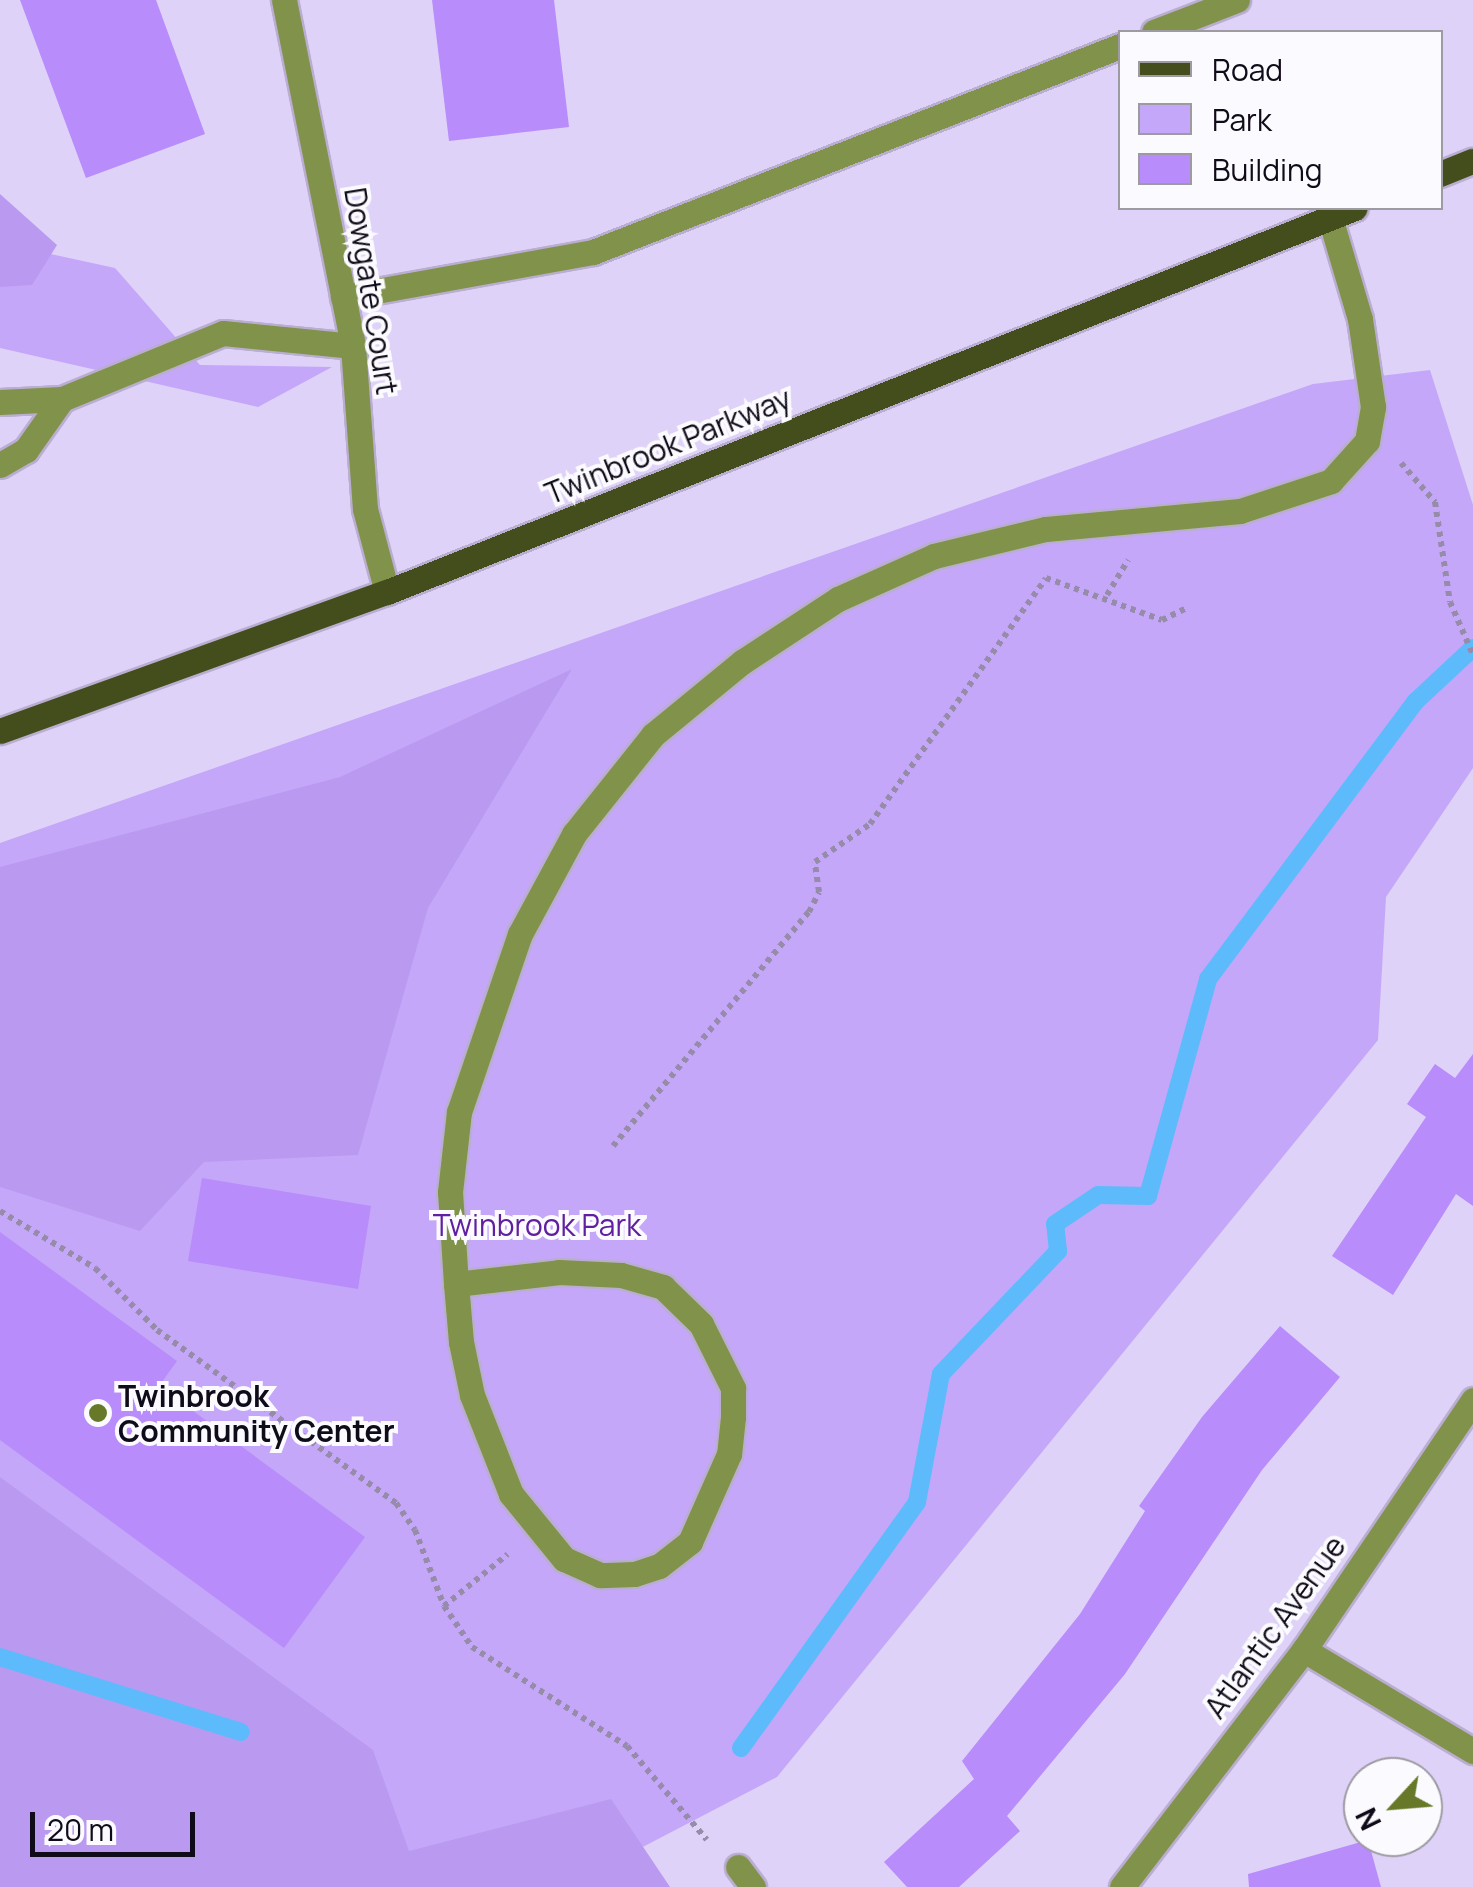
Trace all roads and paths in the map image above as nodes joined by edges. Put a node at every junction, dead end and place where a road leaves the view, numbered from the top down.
1 (284, 0) edge
2 (1237, 0) edge
3 (1159, 30) edge
4 (1118, 47) edge
5 (1473, 161) edge
6 (1443, 173) edge
7 (1350, 210) edge
8 (1330, 218) junction
9 (343, 297) junction
10 (354, 346) junction
11 (62, 399) junction
12 (0, 402) edge
13 (1367, 440) junction
14 (0, 465) edge
15 (1129, 559) dead end
16 (387, 592) junction
17 (1108, 595) junction
18 (1188, 608) dead end
19 (1473, 655) edge
20 (0, 731) edge
21 (613, 1146) dead end
22 (0, 1211) edge
23 (456, 1284) junction
24 (1473, 1400) edge
25 (537, 1532) junction
26 (444, 1606) junction
27 (1304, 1650) junction
28 (1473, 1751) edge
29 (745, 1877) edge
30 (1122, 1887) edge

1 - 9 street, Dowgate Court
2 - 3 street
4 - 9 street
5 - 6 main road
7 - 8 main road, Twinbrook Parkway
8 - 13 street
8 - 16 main road, Twinbrook Parkway
9 - 10 street, Dowgate Court
10 - 11 street
10 - 16 street, Dowgate Court
11 - 12 street
11 - 14 street
13 - 19 path
13 - 23 street
15 - 17 path
16 - 20 main road, Twinbrook Parkway
17 - 18 path
17 - 21 path
22 - 26 path
23 - 25 street
23 - 25 street
24 - 27 street, Atlantic Avenue
25 - 26 path
26 - 29 path
27 - 28 street
27 - 30 street, Atlantic Avenue

